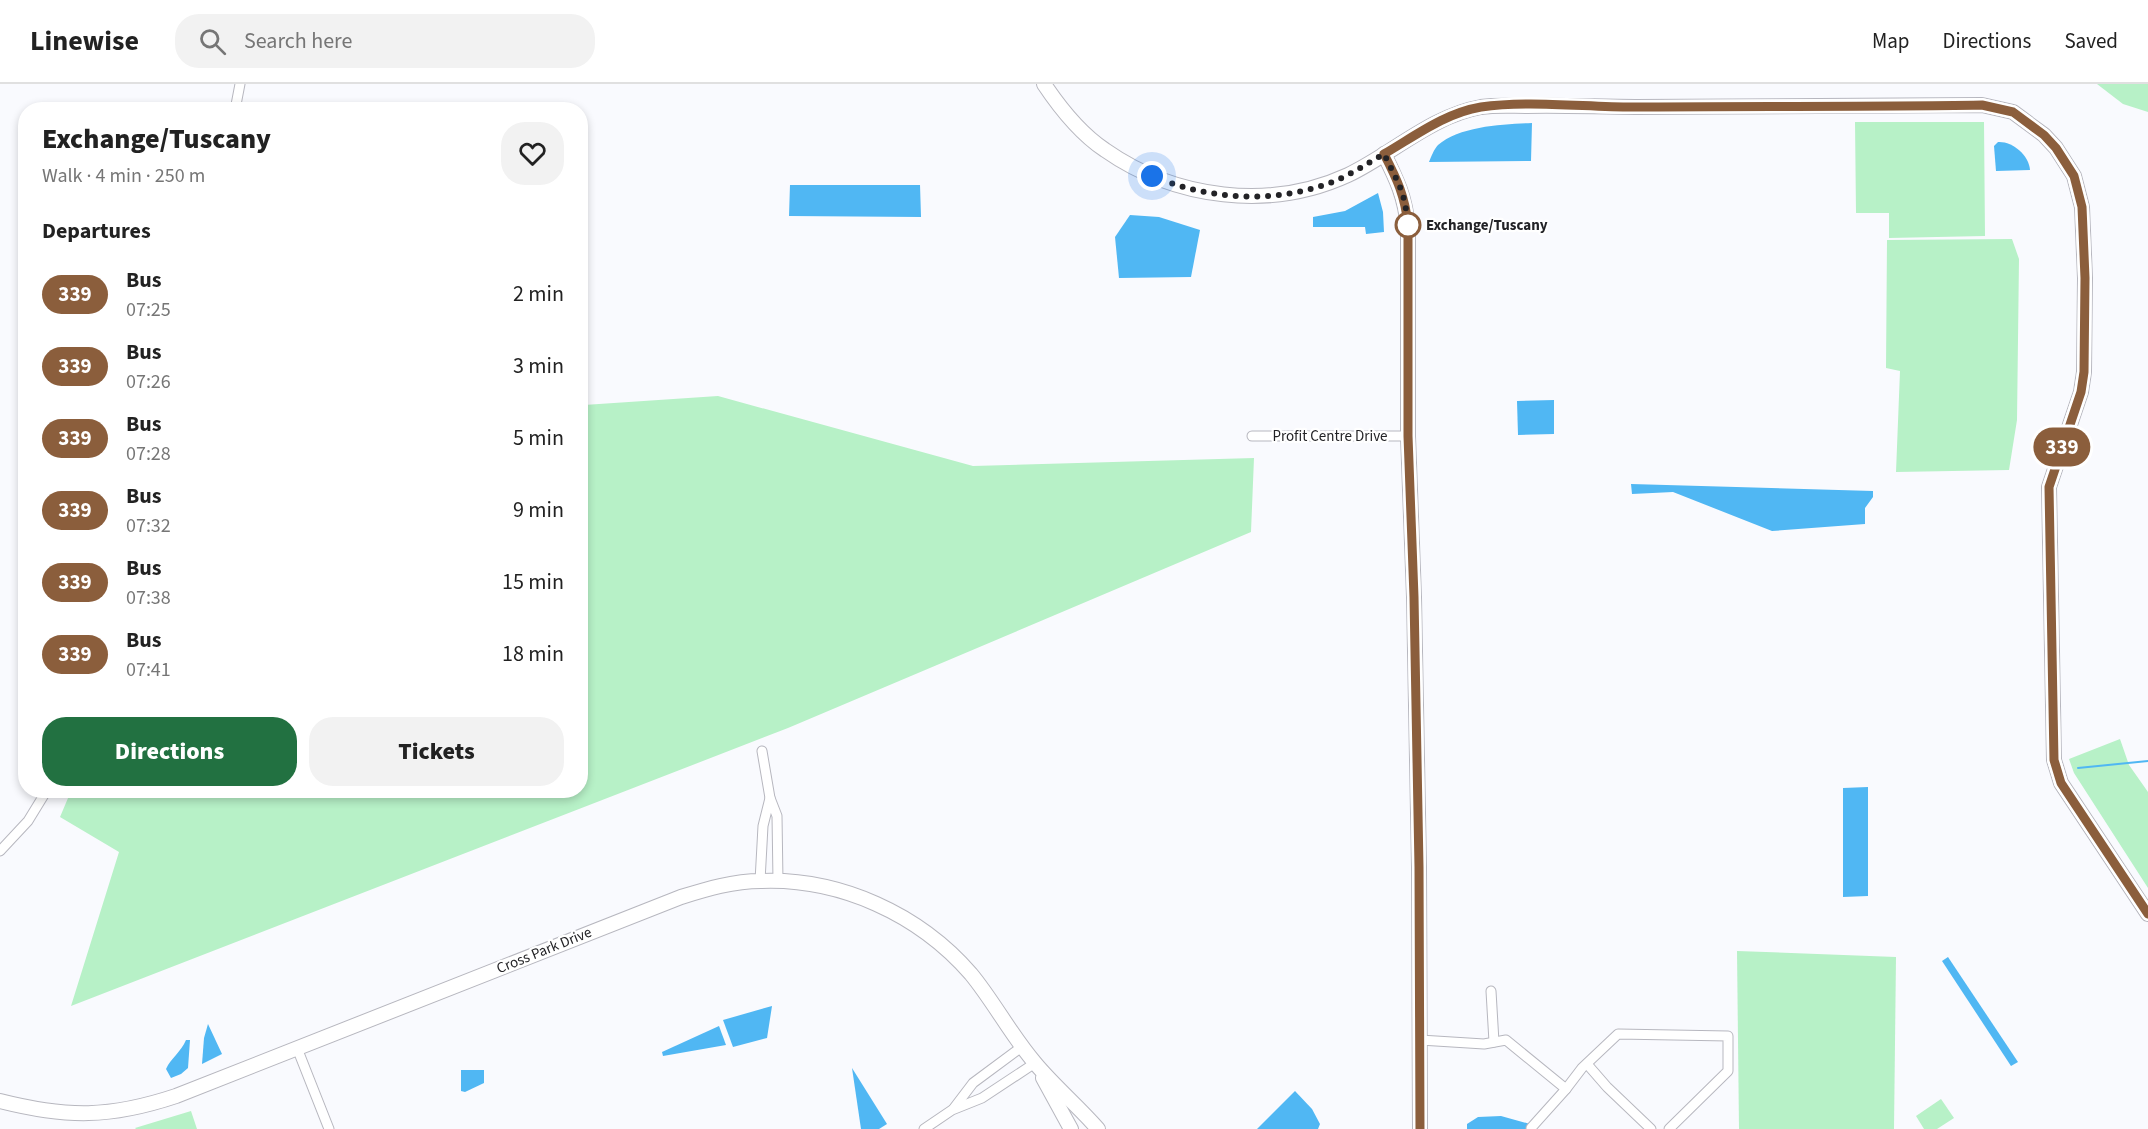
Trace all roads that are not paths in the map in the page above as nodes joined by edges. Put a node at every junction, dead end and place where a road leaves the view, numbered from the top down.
1 (240, 84) edge
2 (1044, 84) edge
3 (237, 102) edge
4 (1384, 154) junction
5 (1252, 436) dead end
6 (1408, 436) junction
7 (762, 751) dead end
8 (42, 798) edge
9 (770, 798) junction
10 (0, 851) edge
11 (760, 880) junction
12 (778, 881) junction
13 (2148, 914) edge
14 (1491, 991) dead end
15 (1420, 1040) junction
16 (1494, 1042) junction
17 (1023, 1046) junction
18 (297, 1048) junction
19 (1035, 1063) junction
20 (1587, 1064) junction
21 (1566, 1089) junction
22 (0, 1101) edge
23 (952, 1110) junction
24 (1531, 1128) edge
25 (330, 1129) edge
26 (924, 1129) edge
27 (1071, 1129) edge
28 (1098, 1129) edge
29 (1420, 1129) edge
30 (1651, 1129) edge
31 (1669, 1129) edge

1 - 3 street
2 - 4 street
4 - 6 street
4 - 13 street
5 - 6 street, Profit Centre Drive
6 - 15 street
7 - 9 street
8 - 10 street
9 - 11 street
9 - 12 street
11 - 12 street, Cross Park Drive
11 - 18 street, Cross Park Drive
12 - 17 street, Cross Park Drive
14 - 16 street
15 - 16 street
15 - 29 street
16 - 21 street
17 - 19 street, Cross Park Drive
17 - 23 street
18 - 22 street, Cross Park Drive
18 - 25 street
19 - 23 street
19 - 27 street, Cross Park Drive
19 - 28 street, Cross Park Drive
20 - 21 street
20 - 30 street
20 - 31 street
21 - 24 street
23 - 26 street

